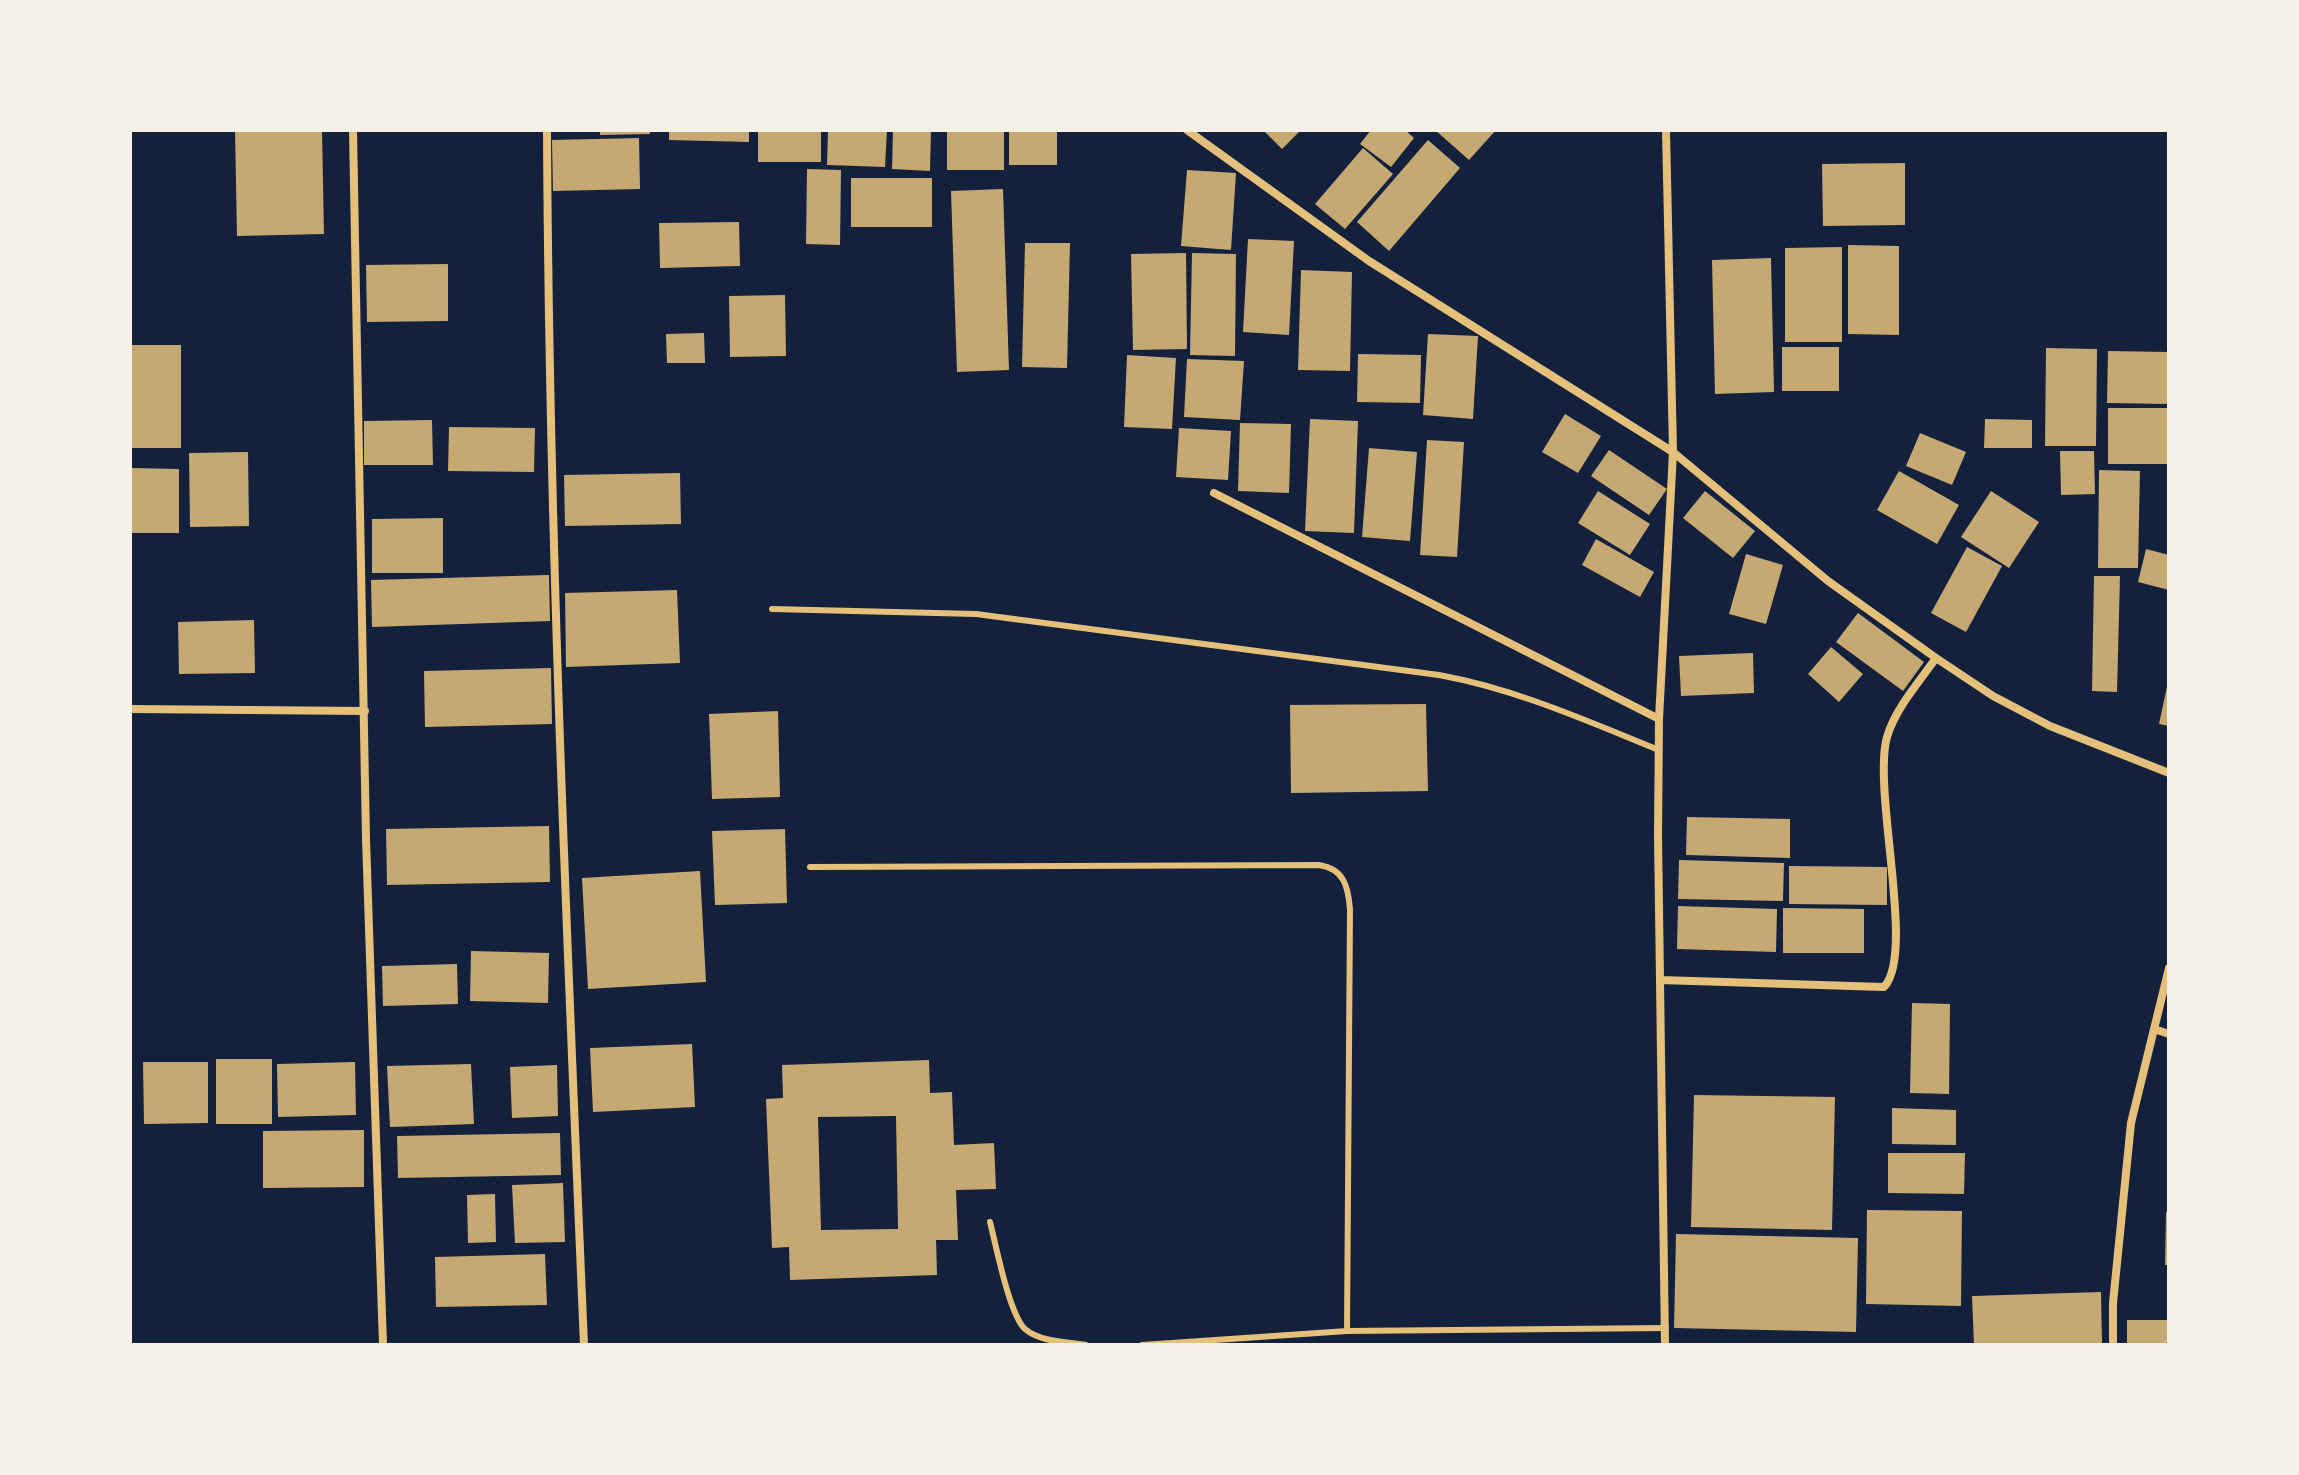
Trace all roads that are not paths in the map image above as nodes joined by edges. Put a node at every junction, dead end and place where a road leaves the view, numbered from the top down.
1 (353, 130) edge
2 (547, 130) edge
3 (1187, 130) edge
4 (1666, 130) edge
5 (1673, 452) junction
6 (1214, 493) dead end
7 (772, 609) dead end
8 (1936, 658) junction
9 (130, 709) edge
10 (365, 711) junction
11 (1659, 719) junction
12 (1659, 750) junction
13 (2169, 773) edge
14 (810, 867) dead end
15 (2169, 968) edge
16 (1660, 980) junction
17 (2154, 1029) junction
18 (2169, 1034) edge
19 (990, 1222) dead end
20 (1666, 1328) junction
21 (1347, 1331) junction
22 (383, 1345) edge
23 (584, 1345) edge
24 (1086, 1345) edge
25 (1142, 1345) edge
26 (1665, 1345) edge
27 (2113, 1345) edge

1 - 10 street
2 - 23 street
3 - 5 street
4 - 5 street
5 - 8 street
5 - 11 street
6 - 11 street
7 - 12 lane
8 - 13 street
8 - 16 street
9 - 10 street
10 - 22 street
11 - 12 street
12 - 16 street
14 - 21 lane
15 - 17 street
16 - 20 street
17 - 18 street
17 - 27 street
19 - 24 lane
20 - 21 lane
20 - 26 street
21 - 25 lane

